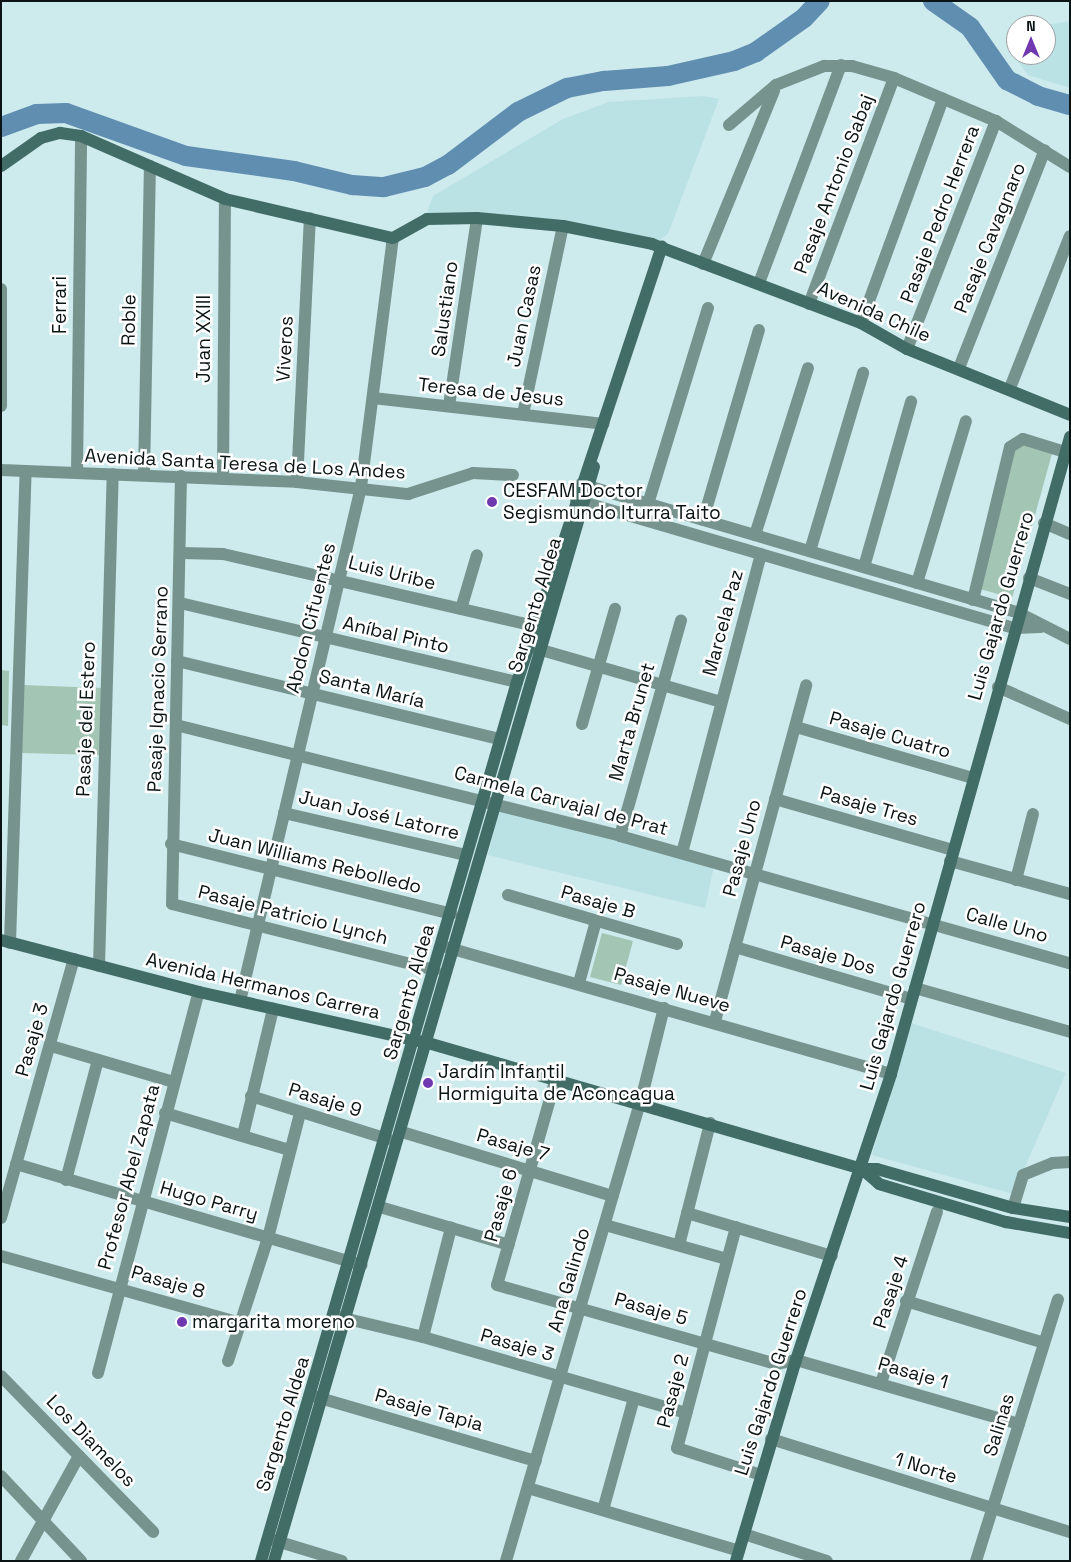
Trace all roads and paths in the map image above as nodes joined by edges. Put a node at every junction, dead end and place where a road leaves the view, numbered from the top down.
1 (841, 66) junction
2 (894, 78) junction
3 (776, 85) junction
4 (943, 100) junction
5 (996, 120) junction
6 (730, 124) dead end
7 (81, 136) junction
8 (1045, 150) junction
9 (1, 166) edge
10 (150, 166) junction
11 (1070, 167) edge
12 (225, 198) junction
13 (310, 218) junction
14 (477, 218) junction
15 (563, 226) junction
16 (1070, 236) edge
17 (394, 238) junction
18 (662, 247) junction
19 (703, 264) junction
20 (758, 283) junction
21 (1, 289) edge
22 (809, 304) junction
23 (708, 308) dead end
24 (861, 323) junction
25 (759, 330) dead end
26 (907, 349) junction
27 (808, 368) dead end
28 (959, 368) junction
29 (863, 373) dead end
30 (1010, 388) junction
31 (373, 398) junction
32 (912, 402) dead end
33 (1, 406) edge
34 (449, 406) junction
35 (523, 414) junction
36 (1070, 415) edge
37 (966, 421) dead end
38 (602, 430) junction
39 (1070, 437) edge
40 (1064, 452) junction
41 (1, 470) edge
42 (1065, 470) edge
43 (26, 471) junction
44 (77, 473) junction
45 (113, 474) junction
46 (144, 475) junction
47 (513, 475) dead end
48 (181, 476) junction
49 (223, 479) junction
50 (297, 482) junction
51 (585, 486) junction
52 (361, 487) junction
53 (581, 501) junction
54 (648, 504) junction
55 (702, 520) junction
56 (1044, 523) junction
57 (1070, 534) edge
58 (755, 535) junction
59 (810, 552) junction
60 (180, 553) junction
61 (761, 554) junction
62 (477, 555) dead end
63 (864, 568) junction
64 (1029, 578) junction
65 (340, 580) junction
66 (917, 583) junction
67 (1070, 594) edge
68 (973, 600) junction
69 (180, 603) junction
70 (461, 609) junction
71 (615, 609) dead end
72 (1019, 613) junction
73 (681, 620) dead end
74 (535, 626) junction
75 (1040, 627) junction
76 (1015, 628) junction
77 (326, 638) junction
78 (1070, 640) edge
79 (528, 646) junction
80 (541, 650) junction
81 (177, 661) junction
82 (598, 666) junction
83 (517, 682) junction
84 (662, 685) junction
85 (806, 685) dead end
86 (998, 687) junction
87 (312, 693) junction
88 (721, 702) junction
89 (1070, 720) edge
90 (582, 724) dead end
91 (176, 725) junction
92 (796, 727) junction
93 (500, 739) junction
94 (298, 754) junction
95 (973, 778) junction
96 (775, 799) junction
97 (488, 801) junction
98 (284, 812) junction
99 (1033, 814) dead end
100 (620, 836) junction
101 (171, 844) junction
102 (682, 853) junction
103 (466, 855) junction
104 (952, 855) junction
105 (270, 870) junction
106 (755, 874) junction
107 (1016, 880) junction
108 (1070, 894) edge
109 (508, 895) dead end
110 (172, 904) joint
111 (451, 914) junction
112 (596, 921) junction
113 (935, 924) junction
114 (258, 926) junction
115 (6, 941) edge
116 (677, 944) dead end
117 (735, 947) junction
118 (447, 948) junction
119 (74, 959) junction
120 (1070, 963) edge
121 (98, 966) junction
122 (435, 970) junction
123 (579, 983) junction
124 (199, 992) junction
125 (914, 994) junction
126 (240, 1001) junction
127 (664, 1008) junction
128 (274, 1009) junction
129 (715, 1021) junction
130 (1070, 1032) edge
131 (421, 1042) junction
132 (51, 1046) junction
133 (98, 1060) junction
134 (891, 1074) junction
135 (556, 1078) junction
136 (173, 1082) junction
137 (251, 1096) junction
138 (640, 1104) junction
139 (165, 1113) junction
140 (300, 1113) junction
141 (710, 1123) junction
142 (402, 1132) junction
143 (243, 1135) junction
144 (387, 1138) junction
145 (289, 1150) junction
146 (1070, 1162) edge
147 (16, 1164) junction
148 (862, 1168) junction
149 (531, 1169) junction
150 (66, 1180) junction
151 (613, 1196) junction
152 (141, 1200) junction
153 (380, 1207) junction
154 (1013, 1208) junction
155 (938, 1212) dead end
156 (687, 1213) junction
157 (1070, 1217) edge
158 (1, 1218) edge
159 (605, 1225) junction
160 (736, 1227) junction
161 (451, 1228) junction
162 (1070, 1232) edge
163 (268, 1238) junction
164 (508, 1245) junction
165 (679, 1245) junction
166 (1, 1256) edge
167 (832, 1256) junction
168 (727, 1259) junction
169 (356, 1264) junction
170 (497, 1285) joint
171 (120, 1288) junction
172 (1058, 1300) dead end
173 (906, 1301) junction
174 (581, 1309) junction
175 (341, 1318) junction
176 (238, 1322) junction
177 (423, 1337) junction
178 (1044, 1343) junction
179 (705, 1344) junction
180 (796, 1360) junction
181 (228, 1361) dead end
182 (98, 1373) dead end
183 (1, 1376) edge
184 (560, 1377) junction
185 (881, 1384) junction
186 (318, 1397) junction
187 (634, 1398) junction
188 (686, 1413) junction
189 (1019, 1424) junction
190 (771, 1440) junction
191 (79, 1456) junction
192 (536, 1461) junction
193 (761, 1475) junction
194 (1, 1476) edge
195 (528, 1488) junction
196 (992, 1509) junction
197 (603, 1510) junction
198 (43, 1518) junction
199 (153, 1532) dead end
200 (1070, 1532) edge
201 (744, 1534) junction
202 (274, 1541) junction
203 (738, 1556) edge
204 (21, 1561) edge
205 (81, 1561) edge
206 (261, 1561) edge
207 (274, 1561) edge
208 (342, 1561) edge
209 (506, 1561) edge
210 (827, 1561) edge
211 (976, 1561) edge

1 - 2 street
1 - 3 street
1 - 20 street
2 - 4 street
2 - 22 street, Pasaje Antonio Sabaj
3 - 6 street
3 - 19 street
4 - 5 street
4 - 24 street
5 - 8 street
5 - 26 street, Pasaje Pedro Herrera
7 - 9 street
7 - 10 street
7 - 44 street, Ferrari
8 - 11 street
8 - 28 street, Pasaje Cavagnaro
10 - 12 street
10 - 46 street, Roble
12 - 13 street
12 - 49 street, Juan XXIII
13 - 17 street
13 - 50 street, Viveros
14 - 15 street, Avenida Chile
14 - 17 street, Avenida Chile
14 - 34 street, Salustiano
15 - 18 street, Avenida Chile
15 - 35 street, Juan Casas
16 - 30 street
17 - 31 street, Abdon Cifuentes
18 - 19 street, Avenida Chile
18 - 38 street, Sargento Aldea
19 - 20 street, Avenida Chile
20 - 22 street, Avenida Chile
21 - 33 street
22 - 24 street, Avenida Chile
23 - 54 street
24 - 26 street, Avenida Chile
25 - 55 street
26 - 28 street, Avenida Chile
27 - 58 street
28 - 30 street, Avenida Chile
29 - 59 street
30 - 36 street, Avenida Chile
31 - 34 street, Teresa de Jesus
31 - 52 street, Abdon Cifuentes
32 - 63 street
34 - 35 street, Teresa de Jesus
35 - 38 street, Teresa de Jesus
37 - 66 street
38 - 51 street, Sargento Aldea
39 - 40 street, Luis Gajardo Guerrero
40 - 42 street, Luis Gajardo Guerrero
40 - 68 street
41 - 43 street, Avenida Santa Teresa de Los Andes
42 - 56 street, Luis Gajardo Guerrero
43 - 44 street, Avenida Santa Teresa de Los Andes
43 - 115 street
44 - 45 street, Avenida Santa Teresa de Los Andes
45 - 46 street, Avenida Santa Teresa de Los Andes
45 - 121 street, Pasaje del Estero
46 - 48 street, Avenida Santa Teresa de Los Andes
47 - 52 street, Avenida Santa Teresa de Los Andes
48 - 49 street, Avenida Santa Teresa de Los Andes
48 - 60 street, Pasaje Ignacio Serrano
49 - 50 street, Avenida Santa Teresa de Los Andes
50 - 52 street, Avenida Santa Teresa de Los Andes
51 - 53 street, Sargento Aldea
51 - 54 street
52 - 65 street, Abdon Cifuentes
53 - 61 street
53 - 74 street, Sargento Aldea
53 - 80 street, Sargento Aldea
54 - 55 street
55 - 58 street
56 - 57 street
56 - 64 street, Luis Gajardo Guerrero
58 - 59 street
59 - 63 street
60 - 65 street, Luis Uribe
60 - 69 street, Pasaje Ignacio Serrano
61 - 76 street
61 - 88 street, Marcela Paz
62 - 70 street
63 - 66 street
64 - 67 street
64 - 72 street, Luis Gajardo Guerrero
65 - 70 street, Luis Uribe
65 - 77 street, Abdon Cifuentes
66 - 68 street
68 - 72 street
69 - 77 street, Aníbal Pinto
69 - 81 street, Pasaje Ignacio Serrano
70 - 74 street, Luis Uribe
71 - 82 street
72 - 75 street
72 - 76 street, Luis Gajardo Guerrero
73 - 84 street, Marta Brunet
74 - 79 street, Sargento Aldea
75 - 76 street
75 - 78 street
76 - 86 street, Luis Gajardo Guerrero
77 - 83 street, Aníbal Pinto
77 - 87 street, Abdon Cifuentes
79 - 80 street
79 - 83 street, Sargento Aldea
80 - 82 street
80 - 97 street, Sargento Aldea
81 - 87 street, Santa María
81 - 91 street, Pasaje Ignacio Serrano
82 - 84 street
82 - 90 street
83 - 93 street, Sargento Aldea
84 - 88 street
84 - 100 street, Marta Brunet
85 - 92 street, Pasaje Uno
86 - 89 street
86 - 95 street, Luis Gajardo Guerrero
87 - 93 street, Santa María
87 - 94 street, Abdon Cifuentes
88 - 102 street, Marcela Paz
91 - 94 street, Carmela Carvajal de Prat
91 - 101 street, Pasaje Ignacio Serrano
92 - 95 street, Pasaje Cuatro
92 - 96 street, Pasaje Uno
93 - 97 street, Sargento Aldea
94 - 97 street, Carmela Carvajal de Prat
94 - 98 street, Abdon Cifuentes
95 - 104 street, Luis Gajardo Guerrero
96 - 104 street, Pasaje Tres
96 - 106 street, Pasaje Uno
97 - 100 street, Carmela Carvajal de Prat
97 - 103 street, Sargento Aldea
97 - 118 street, Sargento Aldea
98 - 103 street, Juan José Latorre
98 - 105 street, Abdon Cifuentes
99 - 107 street
100 - 102 street, Carmela Carvajal de Prat
101 - 105 street, Juan Williams Rebolledo
101 - 110 street, Pasaje Ignacio Serrano
102 - 106 street, Carmela Carvajal de Prat
103 - 111 street, Sargento Aldea
104 - 107 street, Pasaje Tres
104 - 113 street, Luis Gajardo Guerrero
105 - 111 street, Juan Williams Rebolledo
105 - 114 street, Abdon Cifuentes
106 - 113 street, Carmela Carvajal de Prat
106 - 117 street, Pasaje Uno
107 - 108 street, Pasaje Tres
109 - 112 street, Pasaje B
110 - 114 street, Pasaje Patricio Lynch
111 - 118 street, Sargento Aldea
112 - 116 street, Pasaje B
112 - 123 street
113 - 120 street, Calle Uno
113 - 125 street, Luis Gajardo Guerrero
114 - 122 street, Pasaje Patricio Lynch
114 - 126 street, Abdon Cifuentes
115 - 119 street, Avenida Hermanos Carrera
117 - 125 street, Pasaje Dos
117 - 129 street, Pasaje Uno
118 - 122 street, Sargento Aldea
118 - 123 street, Pasaje Nueve
118 - 131 street, Sargento Aldea
119 - 121 street, Avenida Hermanos Carrera
119 - 132 street, Pasaje 3
121 - 124 street, Avenida Hermanos Carrera
122 - 131 street, Sargento Aldea
123 - 127 street, Pasaje Nueve
124 - 126 street, Avenida Hermanos Carrera
124 - 136 street, Profesor Abel Zapata
125 - 130 street, Pasaje Dos
125 - 134 street, Luis Gajardo Guerrero
126 - 128 street, Avenida Hermanos Carrera
127 - 129 street, Pasaje Nueve
127 - 138 street, Ana Galindo
128 - 131 street, Avenida Hermanos Carrera
128 - 137 street
129 - 134 street, Pasaje Nueve
131 - 135 street, Avenida Hermanos Carrera
131 - 142 street, Sargento Aldea
131 - 144 street, Sargento Aldea
132 - 133 street
132 - 147 street, Pasaje 3
133 - 136 street
133 - 150 street
134 - 148 street, Luis Gajardo Guerrero
135 - 138 street, Avenida Hermanos Carrera
135 - 149 street, Pasaje 6
136 - 139 street, Profesor Abel Zapata
137 - 140 street, Pasaje 9
137 - 143 street
138 - 141 street, Avenida Hermanos Carrera
138 - 151 street, Ana Galindo
139 - 143 street
139 - 152 street, Profesor Abel Zapata
140 - 144 street, Pasaje 9
140 - 145 street
141 - 148 street, Avenida Hermanos Carrera
141 - 156 street
142 - 149 street, Pasaje 7
142 - 153 street, Sargento Aldea
143 - 145 street
144 - 169 street, Sargento Aldea
145 - 163 street
146 - 154 street
147 - 150 street, Hugo Parry
147 - 158 street, Pasaje 3
148 - 154 street, Avenida Hermanos Carrera
148 - 162 street, Avenida Hermanos Carrera
148 - 167 street, Luis Gajardo Guerrero
149 - 151 street, Pasaje 7
149 - 164 street, Pasaje 6
150 - 152 street, Hugo Parry
151 - 159 street, Ana Galindo
152 - 163 street, Hugo Parry
152 - 171 street, Profesor Abel Zapata
153 - 161 street
153 - 169 street, Sargento Aldea
154 - 157 street, Avenida Hermanos Carrera
155 - 173 street, Pasaje 4
156 - 160 street
156 - 165 street
159 - 165 street
159 - 174 street, Ana Galindo
160 - 167 street
160 - 168 street, Pasaje 2
161 - 164 street
161 - 177 street
163 - 169 street, Hugo Parry
163 - 176 street
164 - 170 street, Pasaje 6
165 - 168 street
166 - 171 street, Pasaje 8
167 - 180 street, Luis Gajardo Guerrero
168 - 179 street, Pasaje 2
169 - 175 street, Sargento Aldea
170 - 174 street, Pasaje 5
171 - 176 street, Pasaje 8
171 - 182 street, Profesor Abel Zapata
172 - 178 street, Salinas
173 - 178 street
173 - 185 street, Pasaje 4
174 - 179 street, Pasaje 5
174 - 184 street, Ana Galindo
175 - 177 street, Pasaje 3
175 - 186 street, Sargento Aldea
176 - 181 street
177 - 184 street, Pasaje 3
178 - 189 street, Salinas
179 - 180 street, Pasaje 5
179 - 188 street, Pasaje 2
180 - 185 street, Pasaje 1
180 - 190 street, Luis Gajardo Guerrero
183 - 191 street, Los Diamelos
184 - 187 street, Pasaje 3
184 - 192 street, Ana Galindo
185 - 189 street, Pasaje 1
186 - 192 street, Pasaje Tapia
186 - 202 street, Sargento Aldea
187 - 188 street, Pasaje 3
187 - 197 street, Pasaje 2
188 - 193 street, Pasaje 2
189 - 196 street, Salinas
190 - 193 street, Luis Gajardo Guerrero
190 - 196 street, 1 Norte
191 - 198 street
191 - 199 street, Los Diamelos
192 - 195 street, Ana Galindo
193 - 201 street, Luis Gajardo Guerrero
194 - 198 street
195 - 197 street
195 - 209 street, Ana Galindo
196 - 200 street, 1 Norte
196 - 211 street, Salinas
197 - 203 street
198 - 204 street
198 - 205 street
201 - 203 street, Luis Gajardo Guerrero
201 - 210 street
202 - 206 street, Sargento Aldea
202 - 207 street, Sargento Aldea
202 - 208 street

